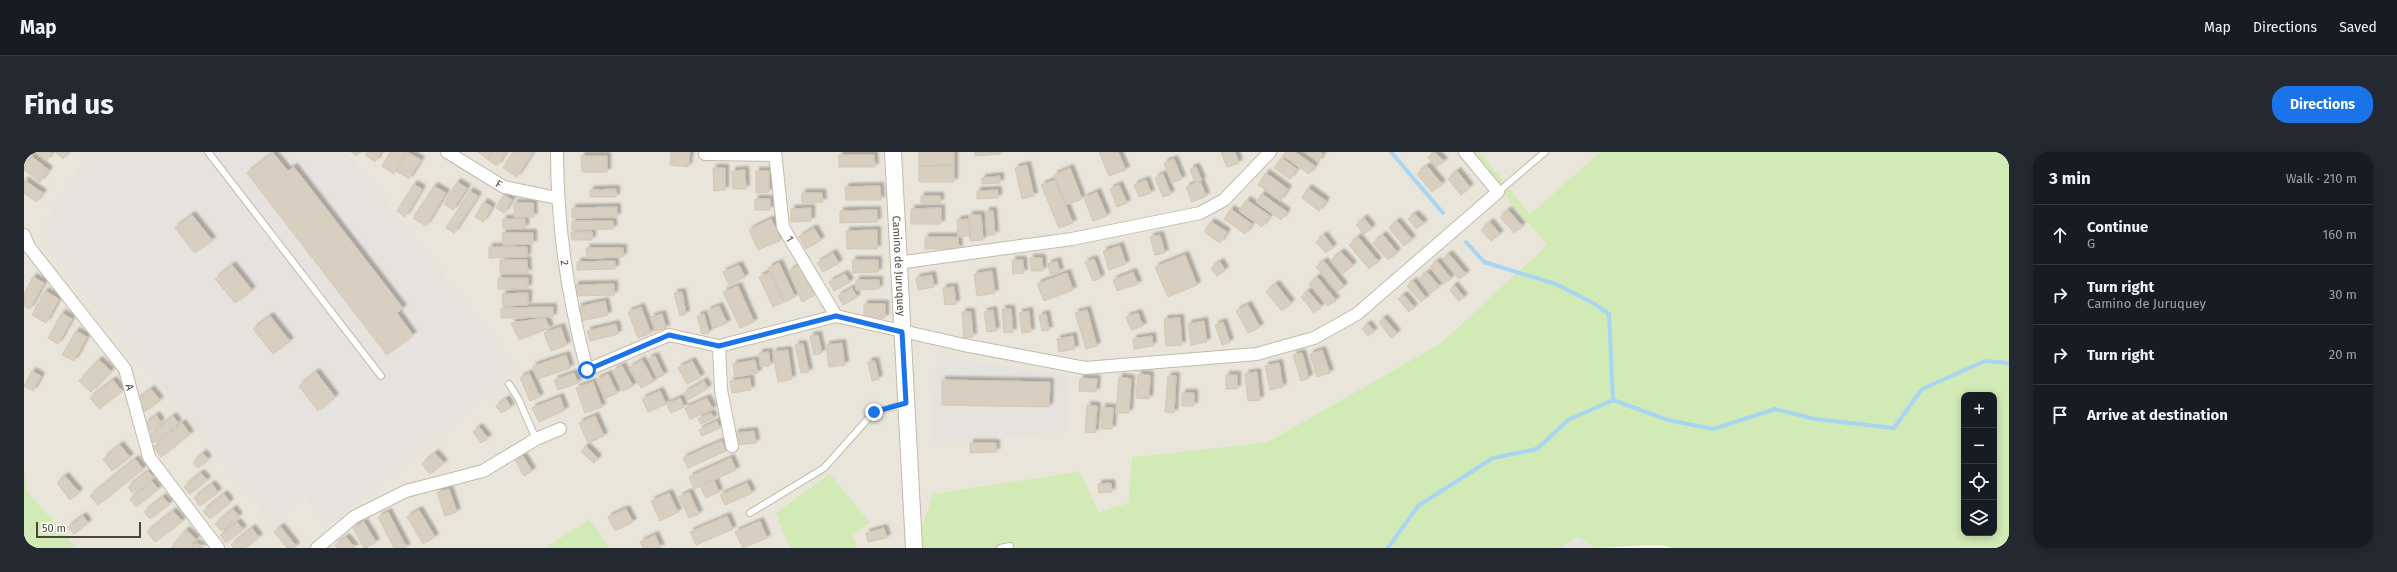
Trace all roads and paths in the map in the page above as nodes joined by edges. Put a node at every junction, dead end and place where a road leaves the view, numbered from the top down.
1 (208, 152) edge
2 (447, 152) edge
3 (557, 152) edge
4 (892, 152) edge
5 (1270, 152) edge
6 (1465, 152) edge
7 (1541, 153) edge
8 (705, 154) dead end
9 (775, 154) edge
10 (1498, 192) junction
11 (557, 198) junction
12 (24, 235) edge
13 (897, 264) junction
14 (836, 316) junction
15 (902, 332) junction
16 (719, 346) junction
17 (381, 376) dead end
18 (509, 384) dead end
19 (906, 403) junction
20 (560, 429) dead end
21 (536, 439) junction
22 (732, 446) dead end
23 (750, 513) dead end
24 (1010, 546) dead end
25 (218, 548) edge
26 (317, 548) edge
27 (914, 548) edge
28 (1000, 548) edge

1 - 17 lane
2 - 11 street, F
3 - 11 street, 2
4 - 13 street, Camino de Juruquey
5 - 13 street
6 - 10 street
7 - 10 lane
8 - 9 street
9 - 14 street, 1
10 - 15 street
11 - 16 street, 2
12 - 25 street, A
13 - 15 street, Camino de Juruquey
14 - 15 street
14 - 16 street
15 - 19 street, Camino de Juruquey
16 - 22 street
18 - 21 lane
19 - 23 lane
19 - 27 street, Camino de Juruquey
20 - 21 street
21 - 26 street
24 - 28 lane

